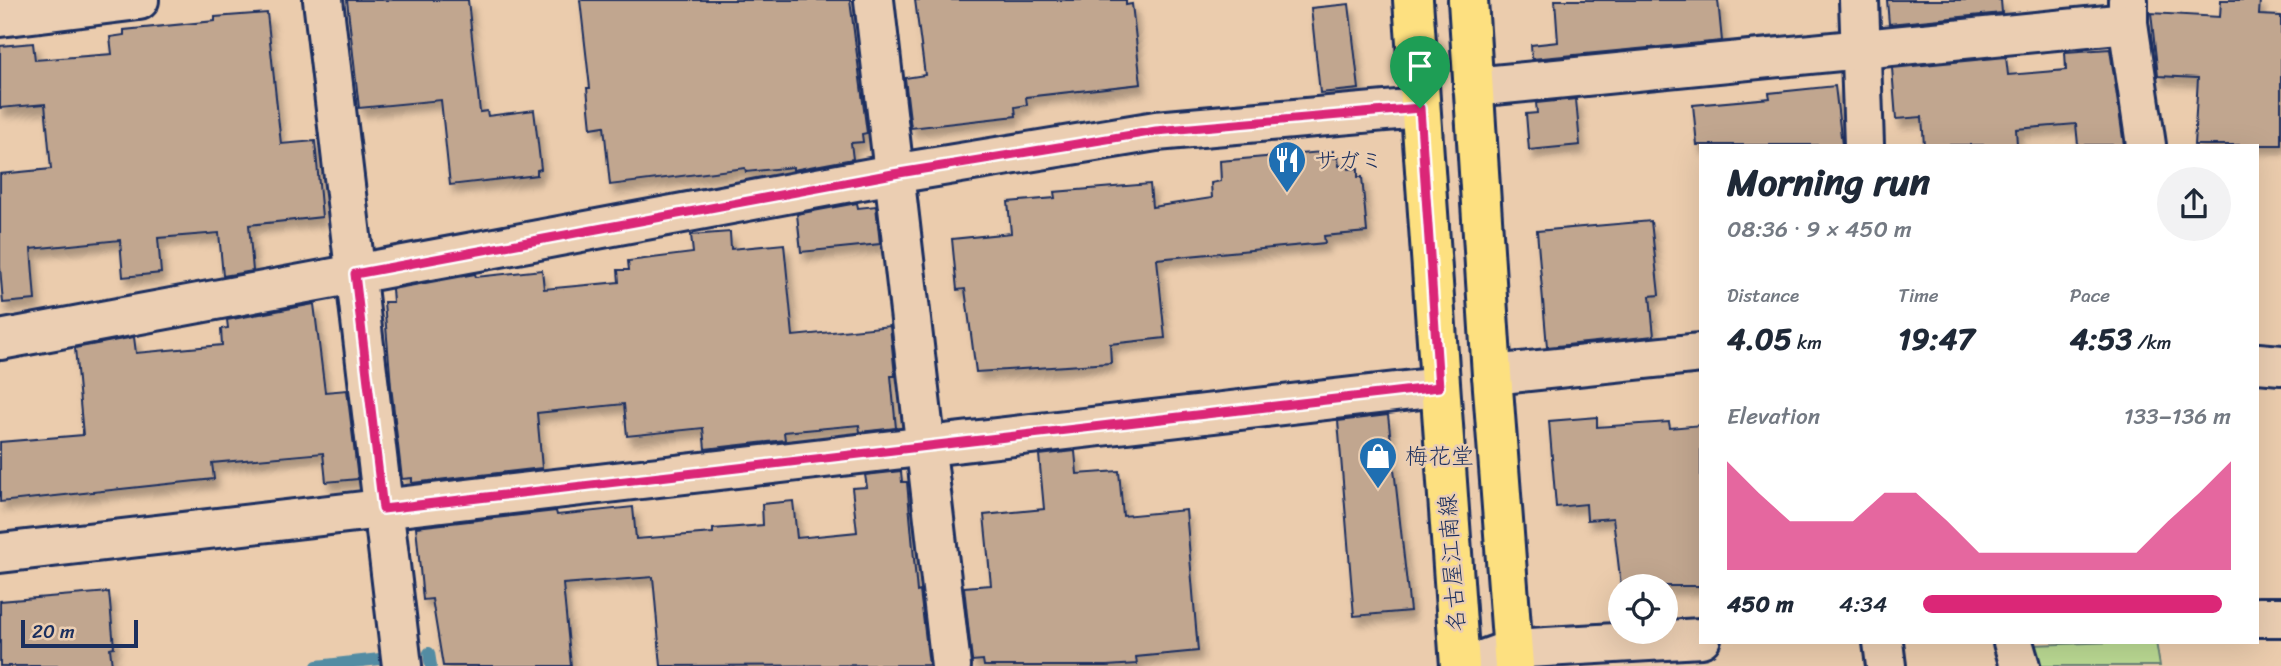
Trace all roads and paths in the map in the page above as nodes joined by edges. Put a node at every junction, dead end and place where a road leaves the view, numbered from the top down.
1 (139, 0) edge
2 (323, 0) edge
3 (874, 0) edge
4 (1413, 0) edge
5 (1468, 0) edge
6 (1859, 0) edge
7 (2128, 12) edge
8 (0, 17) edge
9 (1861, 49) junction
10 (1473, 87) junction
11 (1420, 108) junction
12 (1864, 144) edge
13 (2146, 144) edge
14 (893, 174) junction
15 (355, 274) junction
16 (0, 340) edge
17 (1699, 353) edge
18 (2259, 363) edge
19 (2281, 365) edge
20 (1492, 375) junction
21 (1439, 387) junction
22 (925, 446) junction
23 (383, 509) junction
24 (0, 553) edge
25 (2259, 617) edge
26 (2281, 617) edge
27 (1699, 638) edge
28 (1884, 644) edge
29 (2014, 644) edge
30 (1514, 658) edge
31 (402, 666) edge
32 (951, 666) edge
33 (1460, 666) edge
34 (1466, 666) edge
35 (1886, 666) edge
36 (2020, 666) edge

1 - 8 street
2 - 15 street
3 - 14 street
4 - 11 main road, 名古屋江南線
5 - 10 main road
6 - 9 street
7 - 9 street
7 - 13 street
9 - 10 street
9 - 12 street
10 - 20 main road
11 - 14 street
11 - 21 main road, 名古屋江南線
14 - 15 street
14 - 22 street
15 - 16 street
15 - 23 street
17 - 20 street
18 - 19 street
20 - 30 main road
21 - 22 street
21 - 33 main road, 名古屋江南線
22 - 23 street
22 - 32 street
23 - 24 street
23 - 31 street
25 - 26 street
27 - 30 street
28 - 35 street
29 - 36 street
30 - 34 street

